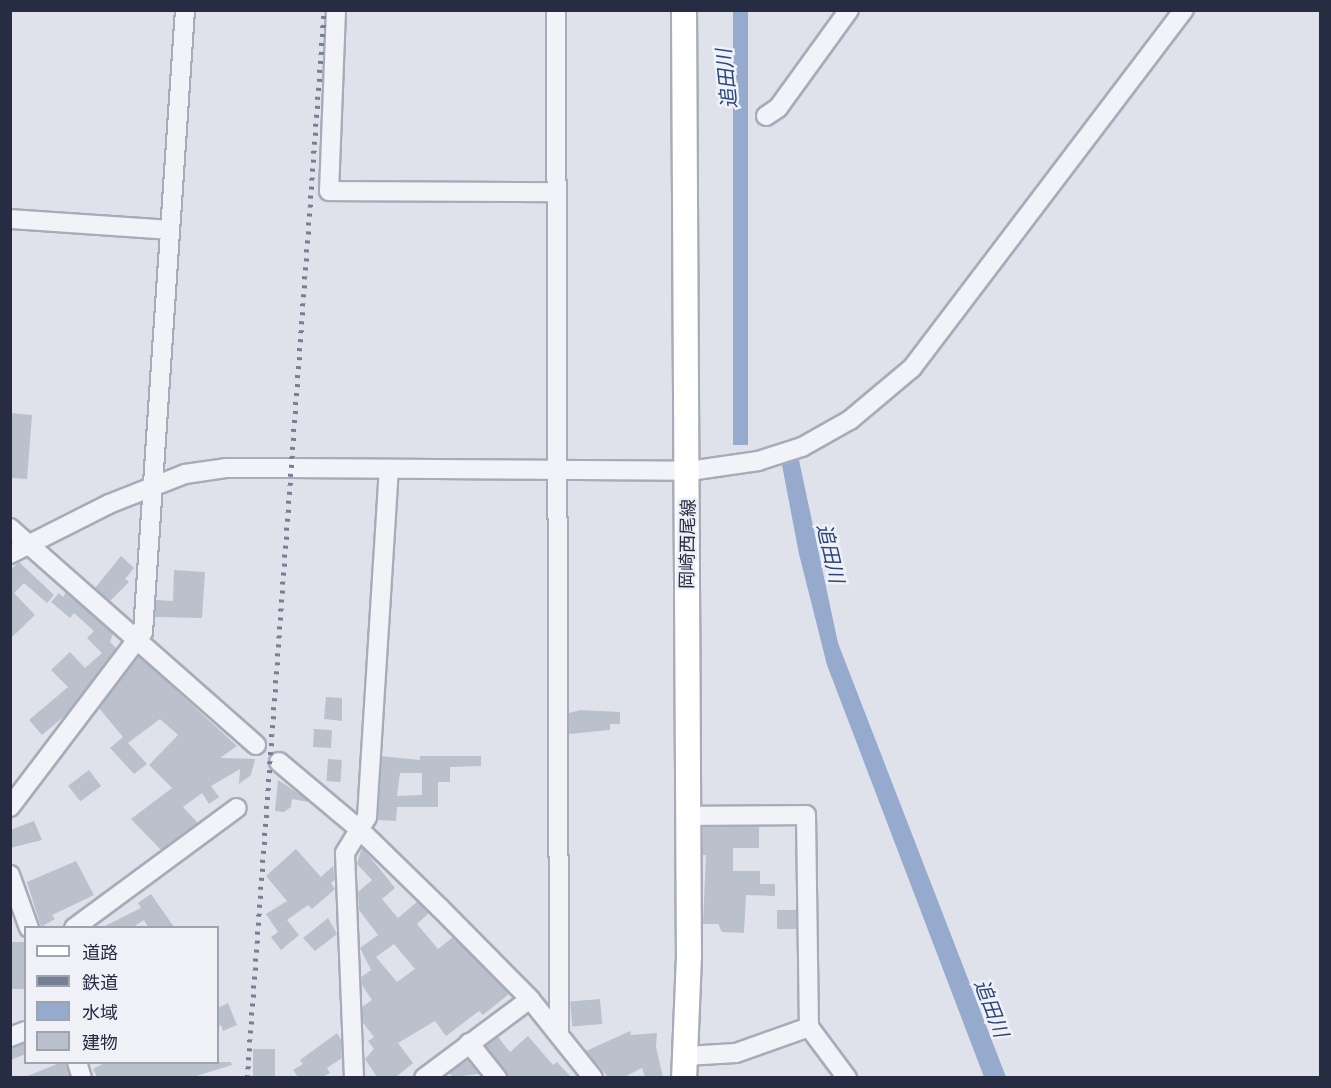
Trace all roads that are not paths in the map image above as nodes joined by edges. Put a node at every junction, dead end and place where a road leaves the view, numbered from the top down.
1 (185, 10) edge
2 (336, 10) edge
3 (556, 10) edge
4 (684, 10) edge
5 (849, 10) edge
6 (1184, 10) edge
7 (766, 116) dead end
8 (556, 192) junction
9 (10, 219) edge
10 (170, 230) junction
11 (389, 470) junction
12 (557, 470) junction
13 (689, 471) junction
14 (153, 486) junction
15 (10, 528) edge
16 (30, 544) junction
17 (10, 554) edge
18 (139, 641) junction
19 (256, 745) dead end
20 (279, 762) dead end
21 (10, 807) edge
22 (237, 808) dead end
23 (688, 816) junction
24 (360, 830) junction
25 (10, 875) edge
26 (29, 926) edge
27 (75, 926) edge
28 (530, 999) junction
29 (809, 1027) junction
30 (559, 1035) junction
31 (469, 1042) junction
32 (685, 1067) edge
33 (354, 1077) edge
34 (424, 1077) edge
35 (497, 1077) edge
36 (592, 1077) edge
37 (847, 1077) edge

1 - 10 street
2 - 8 street
3 - 8 street
4 - 13 main road, 岡崎西尾線
5 - 7 street
6 - 13 street
8 - 12 street
9 - 10 street
10 - 14 street
11 - 12 street
11 - 14 street
11 - 24 street
12 - 13 street
12 - 30 street
13 - 23 main road, 岡崎西尾線
14 - 16 street
14 - 18 street
15 - 16 street
16 - 17 street
16 - 18 street
18 - 19 street
18 - 21 street
20 - 24 street
22 - 27 street
23 - 29 street
23 - 32 main road, 岡崎西尾線
24 - 28 street
24 - 33 street
25 - 26 street
28 - 30 street
28 - 31 street
29 - 32 street
29 - 37 street
30 - 36 street
31 - 34 street
31 - 35 street

